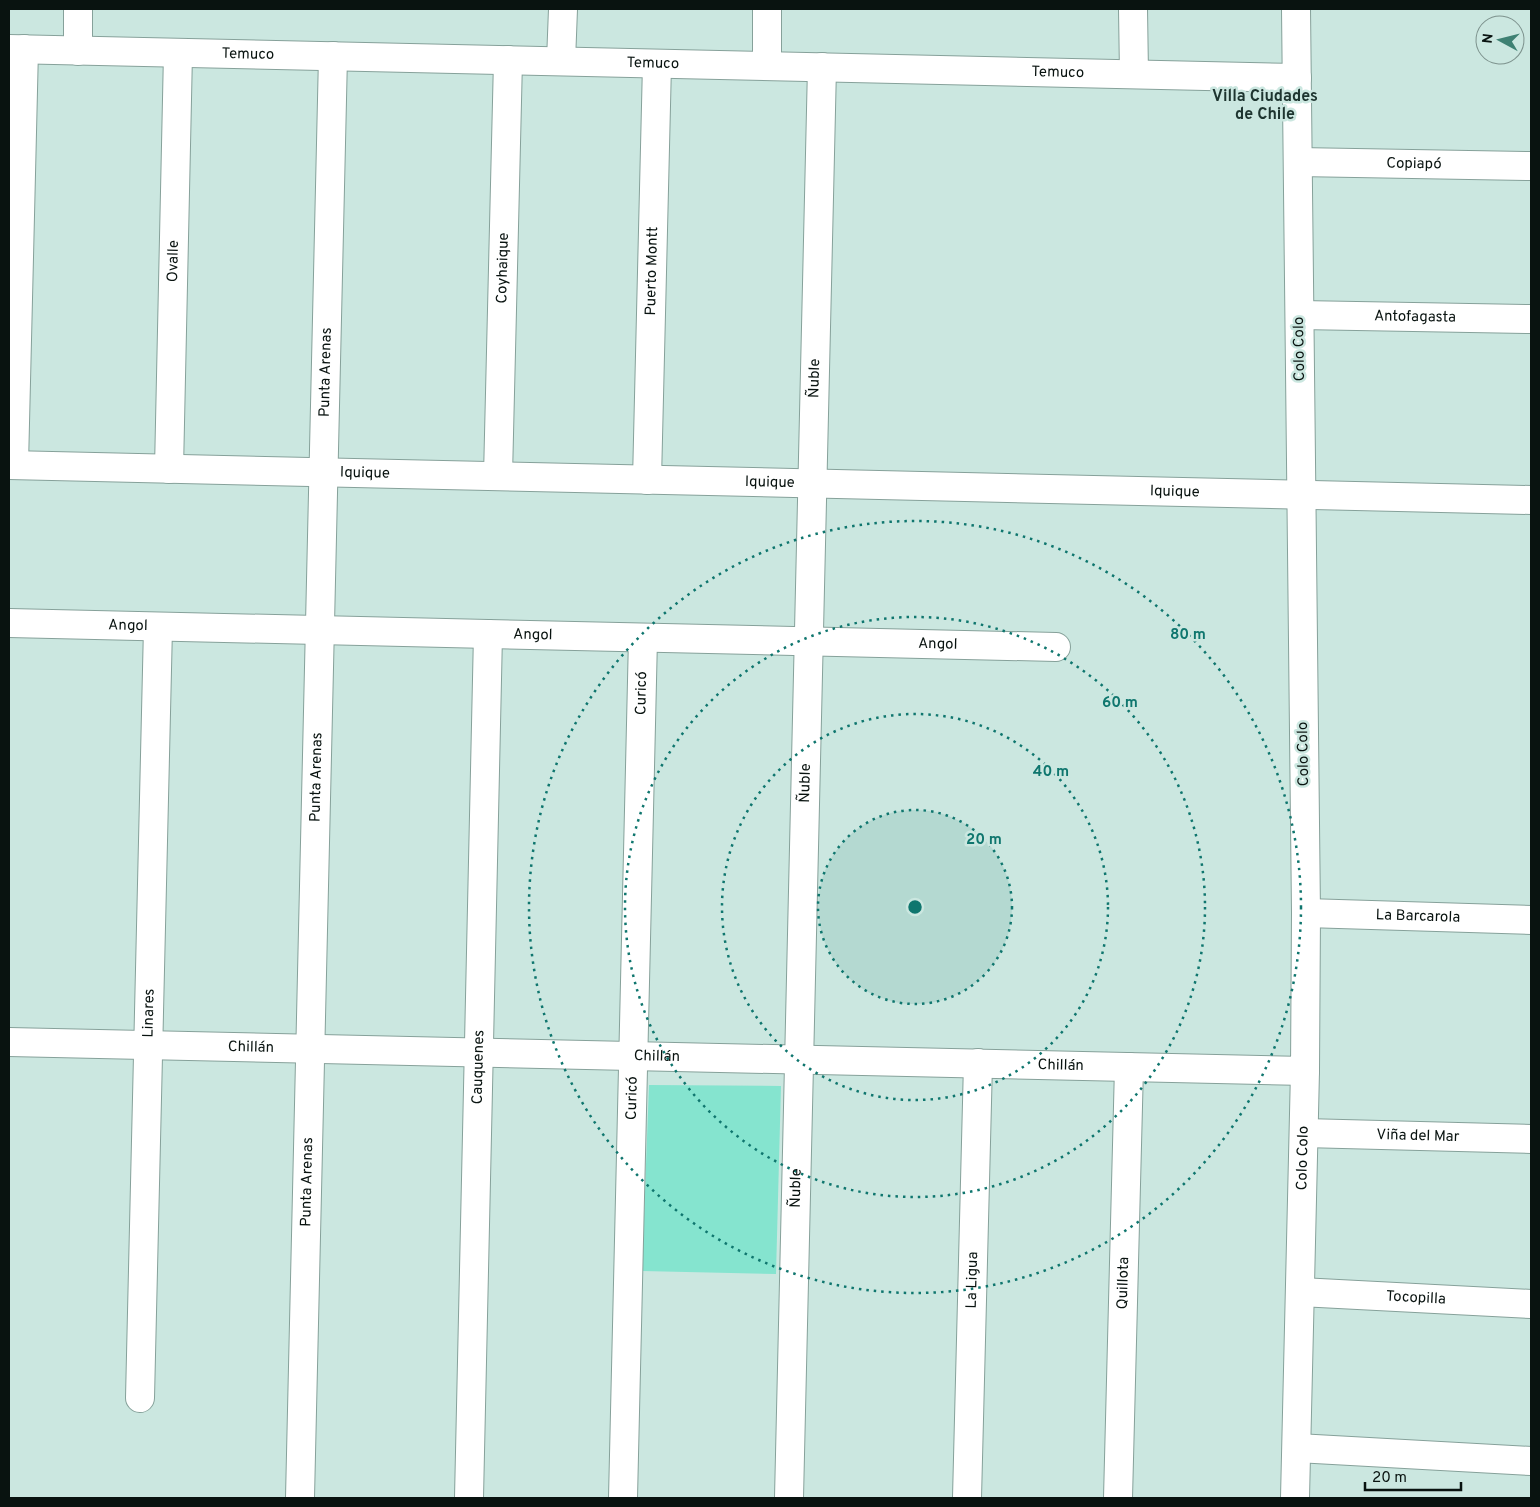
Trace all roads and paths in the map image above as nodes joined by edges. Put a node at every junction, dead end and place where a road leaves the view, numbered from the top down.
1 (78, 9) edge
2 (563, 9) edge
3 (766, 9) edge
4 (1133, 9) edge
5 (1296, 9) edge
6 (16, 49) edge
7 (78, 50) junction
8 (178, 53) junction
9 (333, 56) junction
10 (508, 60) junction
11 (561, 61) junction
12 (656, 64) junction
13 (767, 66) junction
14 (822, 67) junction
15 (1134, 74) junction
16 (1297, 78) junction
17 (1298, 162) junction
18 (1531, 166) edge
19 (1300, 314) junction
20 (1531, 318) edge
21 (11, 465) edge
22 (169, 469) junction
23 (324, 472) junction
24 (498, 476) junction
25 (647, 480) junction
26 (813, 484) junction
27 (1301, 494) junction
28 (1531, 500) edge
29 (9, 623) edge
30 (158, 627) junction
31 (320, 630) junction
32 (488, 634) junction
33 (643, 638) junction
34 (809, 641) junction
35 (1056, 647) dead end
36 (1306, 913) junction
37 (1531, 920) edge
38 (9, 1042) edge
39 (149, 1045) junction
40 (310, 1048) junction
41 (479, 1052) junction
42 (634, 1056) junction
43 (799, 1060) junction
44 (978, 1063) junction
45 (1128, 1067) junction
46 (1305, 1071) junction
47 (1304, 1133) junction
48 (1531, 1139) edge
49 (1300, 1292) junction
50 (1531, 1304) edge
51 (140, 1398) dead end
52 (1296, 1448) junction
53 (1531, 1460) edge
54 (300, 1498) edge
55 (469, 1498) edge
56 (623, 1498) edge
57 (789, 1498) edge
58 (968, 1498) edge
59 (1118, 1498) edge
60 (1295, 1498) edge

1 - 7 street
2 - 11 street
3 - 13 street
4 - 15 street
5 - 16 street, Colo Colo
6 - 7 street, Temuco
6 - 21 street
7 - 8 street, Temuco
8 - 9 street, Temuco
8 - 22 street, Ovalle
9 - 10 street, Temuco
9 - 23 street, Punta Arenas
10 - 11 street, Temuco
10 - 24 street, Coyhaique
11 - 12 street, Temuco
12 - 13 street, Temuco
12 - 25 street, Puerto Montt
13 - 14 street, Temuco
14 - 15 street, Temuco
14 - 26 street, Ñuble
15 - 16 street, Temuco
16 - 17 street, Colo Colo
17 - 18 street, Copiapó
17 - 19 street, Colo Colo
19 - 20 street, Antofagasta
19 - 27 street, Colo Colo
21 - 22 street, Iquique
22 - 23 street, Iquique
23 - 24 street, Iquique
23 - 31 street, Punta Arenas
24 - 25 street, Iquique
25 - 26 street, Iquique
26 - 27 street, Iquique
26 - 34 street, Ñuble
27 - 28 street, Iquique
27 - 36 street, Colo Colo
29 - 30 street, Angol
30 - 31 street, Angol
30 - 39 street, Linares
31 - 32 street, Angol
31 - 40 street, Punta Arenas
32 - 33 street, Angol
32 - 41 street, Cauquenes
33 - 34 street, Angol
33 - 42 street, Curicó
34 - 35 street, Angol
34 - 43 street, Ñuble
36 - 37 street, La Barcarola
36 - 46 street, Colo Colo
38 - 39 street, Chillán
39 - 40 street, Chillán
39 - 51 street, Linares
40 - 41 street, Chillán
40 - 54 street, Punta Arenas
41 - 42 street, Chillán
41 - 55 street, Cauquenes
42 - 43 street, Chillán
42 - 56 street, Curicó
43 - 44 street, Chillán
43 - 57 street, Ñuble
44 - 45 street, Chillán
44 - 58 street, La Ligua
45 - 46 street, Chillán
45 - 59 street, Quillota
46 - 47 street, Colo Colo
47 - 48 street, Viña del Mar
47 - 49 street, Colo Colo
49 - 50 street, Tocopilla
49 - 52 street, Colo Colo
52 - 53 street
52 - 60 street, Colo Colo

